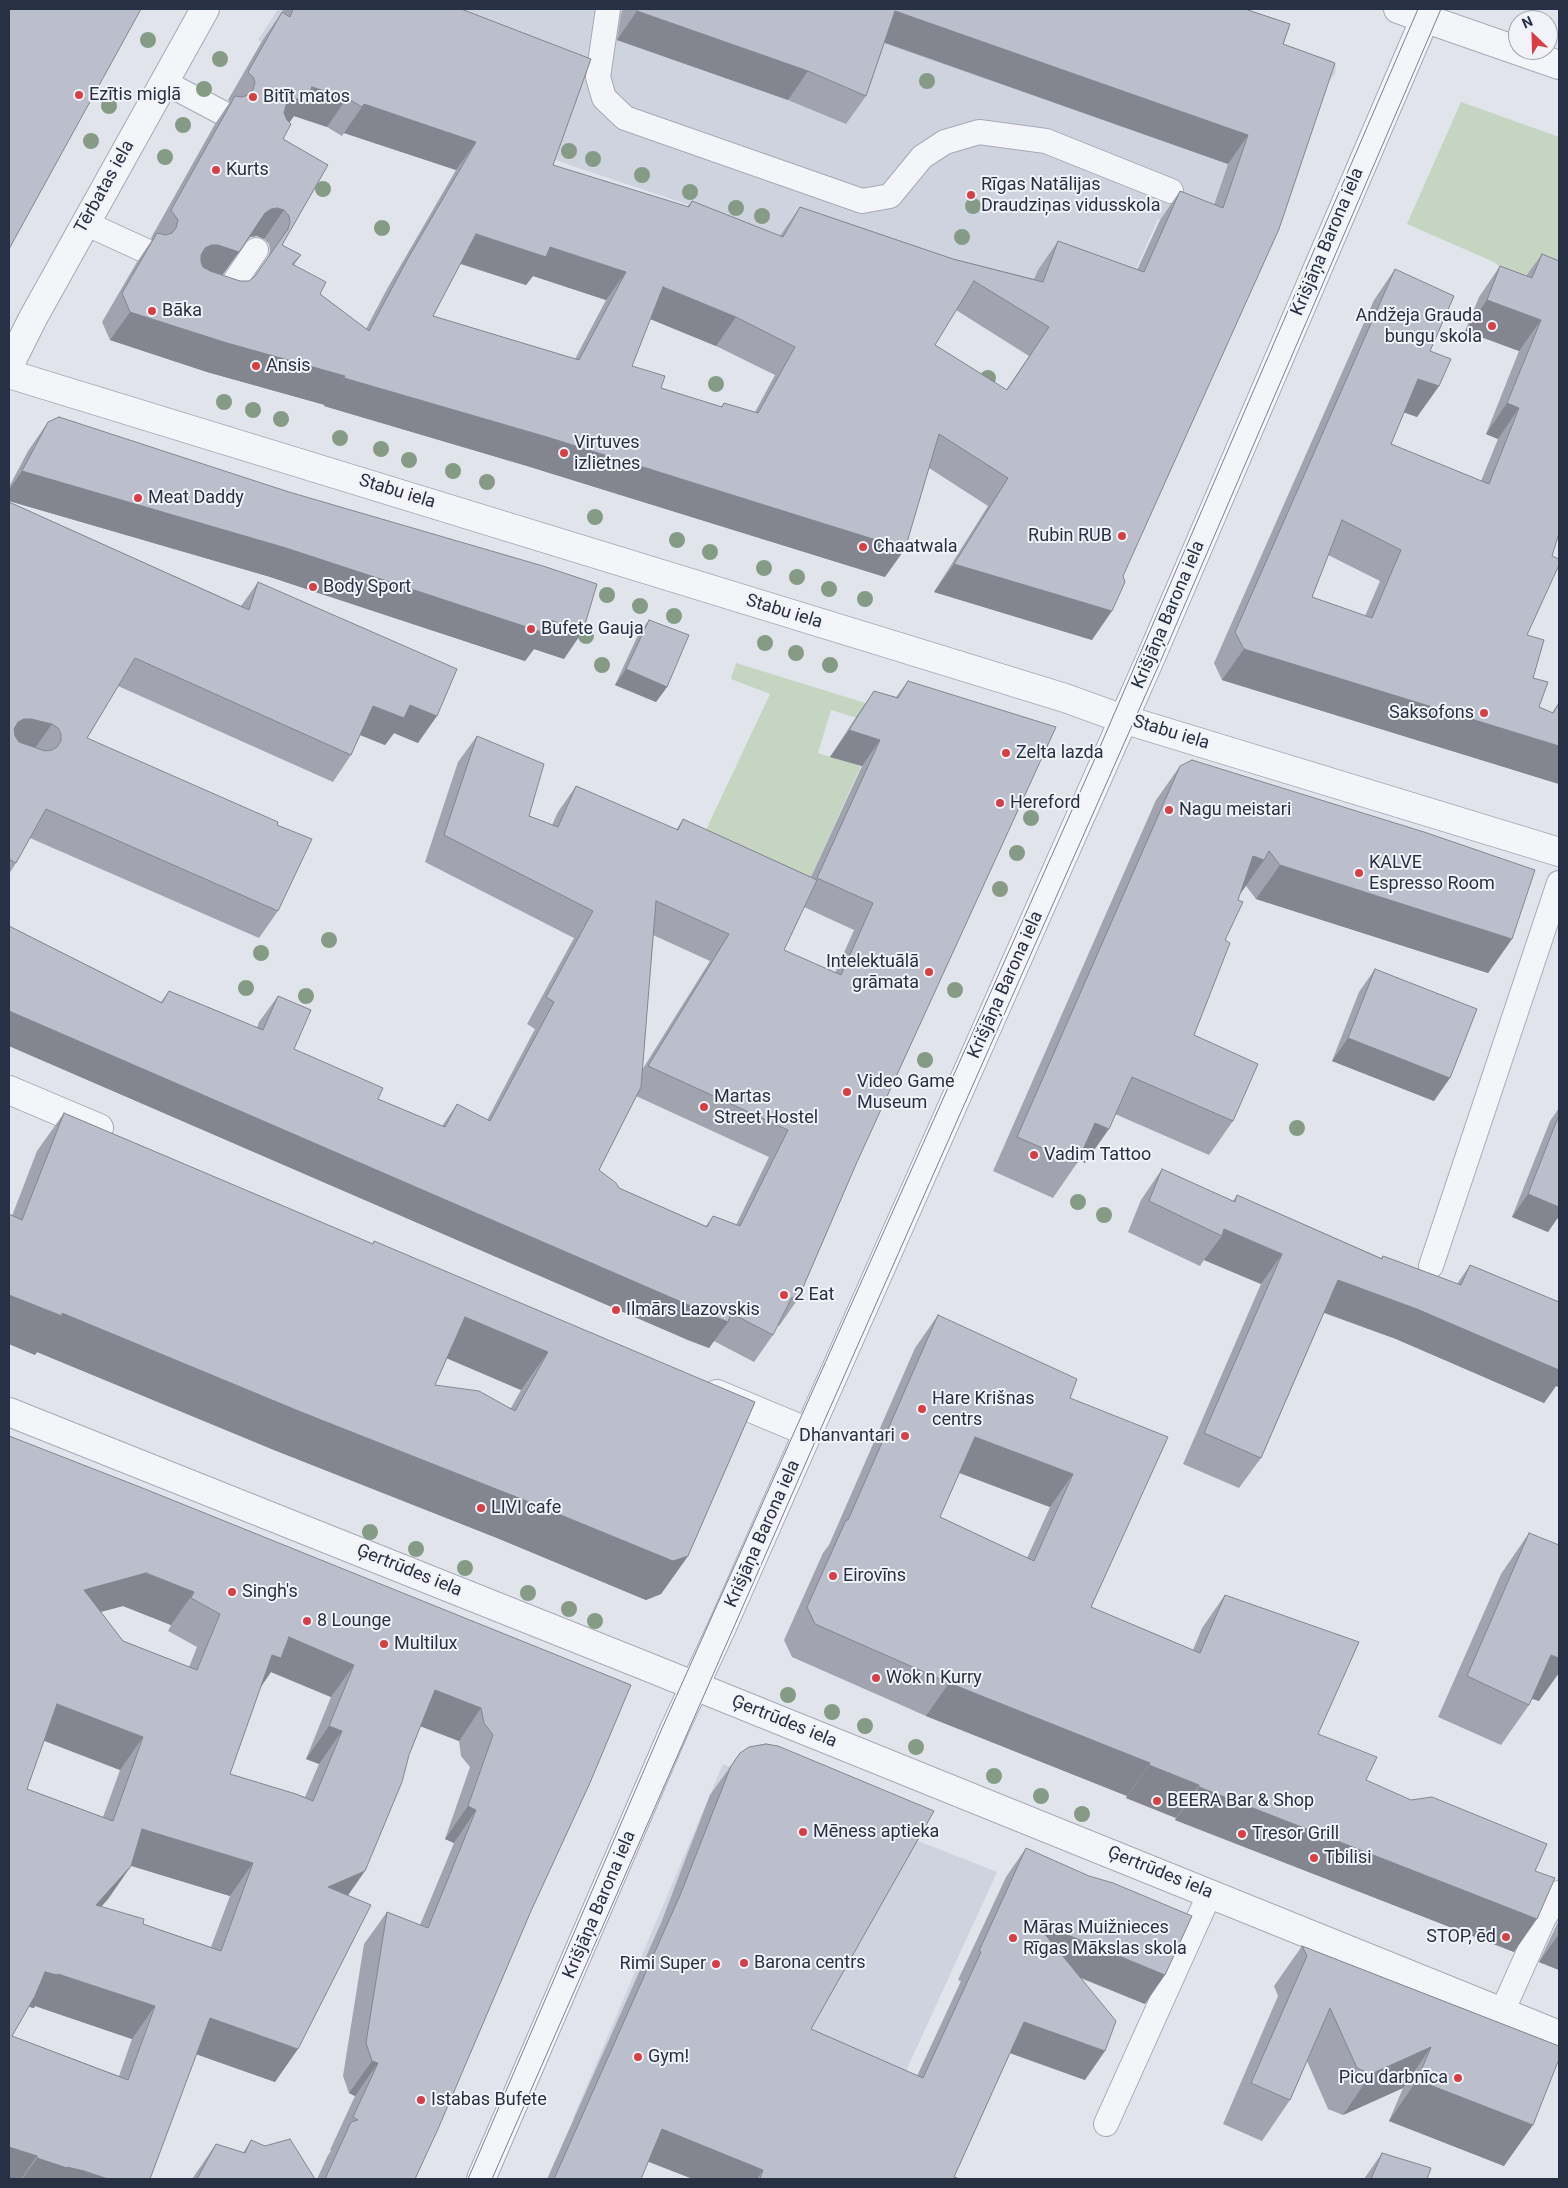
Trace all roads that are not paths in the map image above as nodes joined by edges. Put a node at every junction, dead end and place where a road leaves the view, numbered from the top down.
1 (204, 9) edge
2 (608, 9) edge
3 (1398, 9) edge
4 (1427, 14) edge
5 (1559, 65) edge
6 (164, 82) junction
7 (222, 112) dead end
8 (1171, 191) dead end
9 (85, 223) junction
10 (144, 250) dead end
11 (256, 250) edge
12 (194, 287) edge
13 (9, 366) edge
14 (9, 374) edge
15 (1124, 719) junction
16 (1559, 852) edge
17 (1559, 883) edge
18 (9, 1090) edge
19 (120, 1138) edge
20 (1431, 1266) dead end
21 (694, 1385) edge
22 (9, 1412) edge
23 (808, 1432) junction
24 (694, 1687) junction
25 (1210, 1893) junction
26 (1559, 1893) edge
27 (1502, 2012) junction
28 (1559, 2035) edge
29 (1106, 2124) dead end
30 (480, 2179) edge

1 - 6 street, Tērbatas iela
2 - 8 lane
3 - 4 street
4 - 5 street
4 - 15 street, Krišjāņa Barona iela
6 - 7 lane
6 - 9 street, Tērbatas iela
9 - 10 lane
9 - 13 street, Tērbatas iela
11 - 12 lane
14 - 15 street, Stabu iela
15 - 16 street, Stabu iela
15 - 23 street, Krišjāņa Barona iela
17 - 20 lane
18 - 19 street
21 - 23 street
22 - 24 street, Ģertrūdes iela
23 - 24 street, Krišjāņa Barona iela
24 - 25 street, Ģertrūdes iela
24 - 30 street, Krišjāņa Barona iela
25 - 27 street, Ģertrūdes iela
25 - 29 lane
26 - 27 lane
27 - 28 street, Ģertrūdes iela

